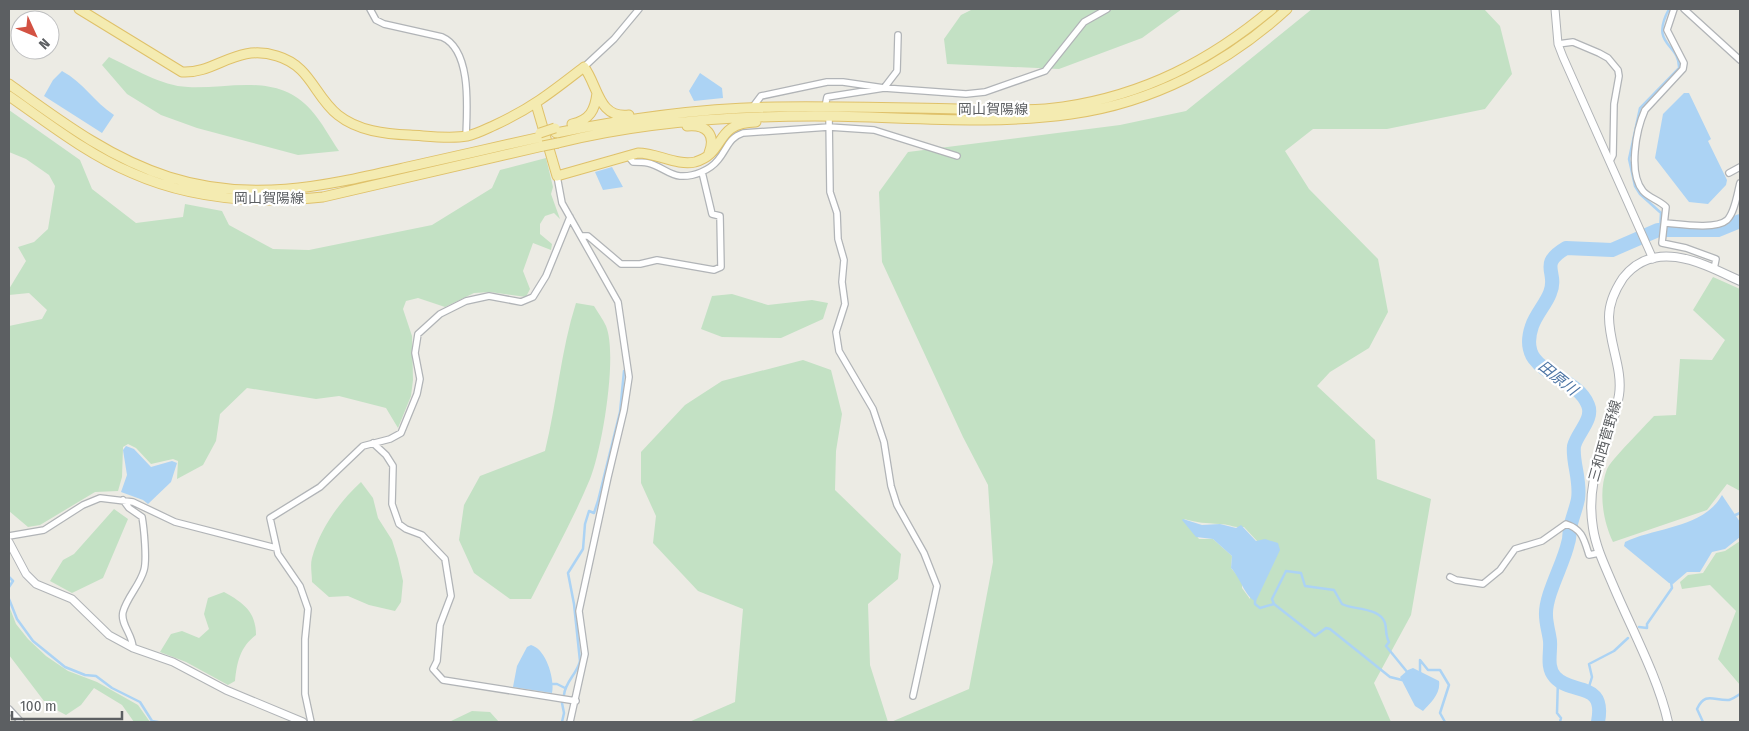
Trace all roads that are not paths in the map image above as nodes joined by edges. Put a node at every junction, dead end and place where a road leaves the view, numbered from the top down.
1 (79, 9) edge
2 (370, 9) edge
3 (639, 9) edge
4 (1107, 9) edge
5 (1272, 9) edge
6 (1287, 9) edge
7 (1555, 9) edge
8 (1674, 9) edge
9 (1684, 9) edge
10 (898, 36) dead end
11 (1558, 44) junction
12 (1740, 60) edge
13 (584, 67) junction
14 (9, 84) edge
15 (884, 88) junction
16 (597, 92) junction
17 (9, 96) edge
18 (536, 104) junction
19 (825, 107) junction
20 (752, 108) junction
21 (689, 112) junction
22 (818, 116) junction
23 (829, 116) junction
24 (829, 126) junction
25 (555, 130) junction
26 (611, 131) junction
27 (466, 136) junction
28 (541, 139) junction
29 (709, 154) junction
30 (628, 156) junction
31 (957, 156) dead end
32 (1610, 161) junction
33 (1740, 167) edge
34 (702, 172) junction
35 (1729, 173) dead end
36 (557, 176) junction
37 (1740, 183) edge
38 (570, 216) junction
39 (1665, 224) junction
40 (581, 236) junction
41 (1653, 259) junction
42 (1714, 269) junction
43 (1740, 281) edge
44 (373, 443) junction
45 (123, 500) junction
46 (9, 536) edge
47 (9, 542) edge
48 (276, 548) junction
49 (1599, 553) junction
50 (1450, 577) dead end
51 (134, 648) junction
52 (913, 696) dead end
53 (576, 701) junction
54 (9, 709) edge
55 (21, 722) edge
56 (303, 722) edge
57 (311, 722) edge
58 (570, 722) edge
59 (1668, 722) edge

1 - 27 main road
2 - 27 street
3 - 13 street
4 - 15 street
5 - 19 main road, 岡山賀陽線
6 - 23 main road, 岡山賀陽線
7 - 11 street
8 - 39 street
9 - 12 street
10 - 15 street
11 - 32 street
11 - 32 street
13 - 16 main road, 岡山賀陽線
13 - 18 main road
14 - 28 main road, 岡山賀陽線
15 - 19 street
15 - 20 street
16 - 21 main road, 岡山賀陽線
16 - 25 main road, 岡山賀陽線
17 - 28 main road, 岡山賀陽線
18 - 27 main road
18 - 36 main road
19 - 20 main road, 岡山賀陽線
20 - 21 main road, 岡山賀陽線
21 - 25 main road, 岡山賀陽線
22 - 23 main road, 岡山賀陽線
22 - 26 main road, 岡山賀陽線
22 - 29 main road, 岡山賀陽線
23 - 24 street
24 - 31 street
24 - 34 street
24 - 52 street
25 - 28 main road, 岡山賀陽線
26 - 28 main road, 岡山賀陽線, bridge
26 - 29 main road, 岡山賀陽線
29 - 30 main road, 岡山賀陽線
30 - 34 street
30 - 36 main road, 岡山賀陽線
32 - 41 street
33 - 35 street
34 - 40 street
36 - 38 street
37 - 39 street
38 - 40 street
38 - 44 street
39 - 42 street
40 - 53 street
41 - 42 main road, 三和西菅野線
41 - 49 main road, 三和西菅野線
42 - 43 main road, 三和西菅野線
44 - 48 street
44 - 53 street
45 - 46 street
45 - 48 street
45 - 51 street
47 - 51 street
48 - 57 street
49 - 50 street
49 - 59 main road, 三和西菅野線
51 - 56 street
53 - 58 street
54 - 55 street

